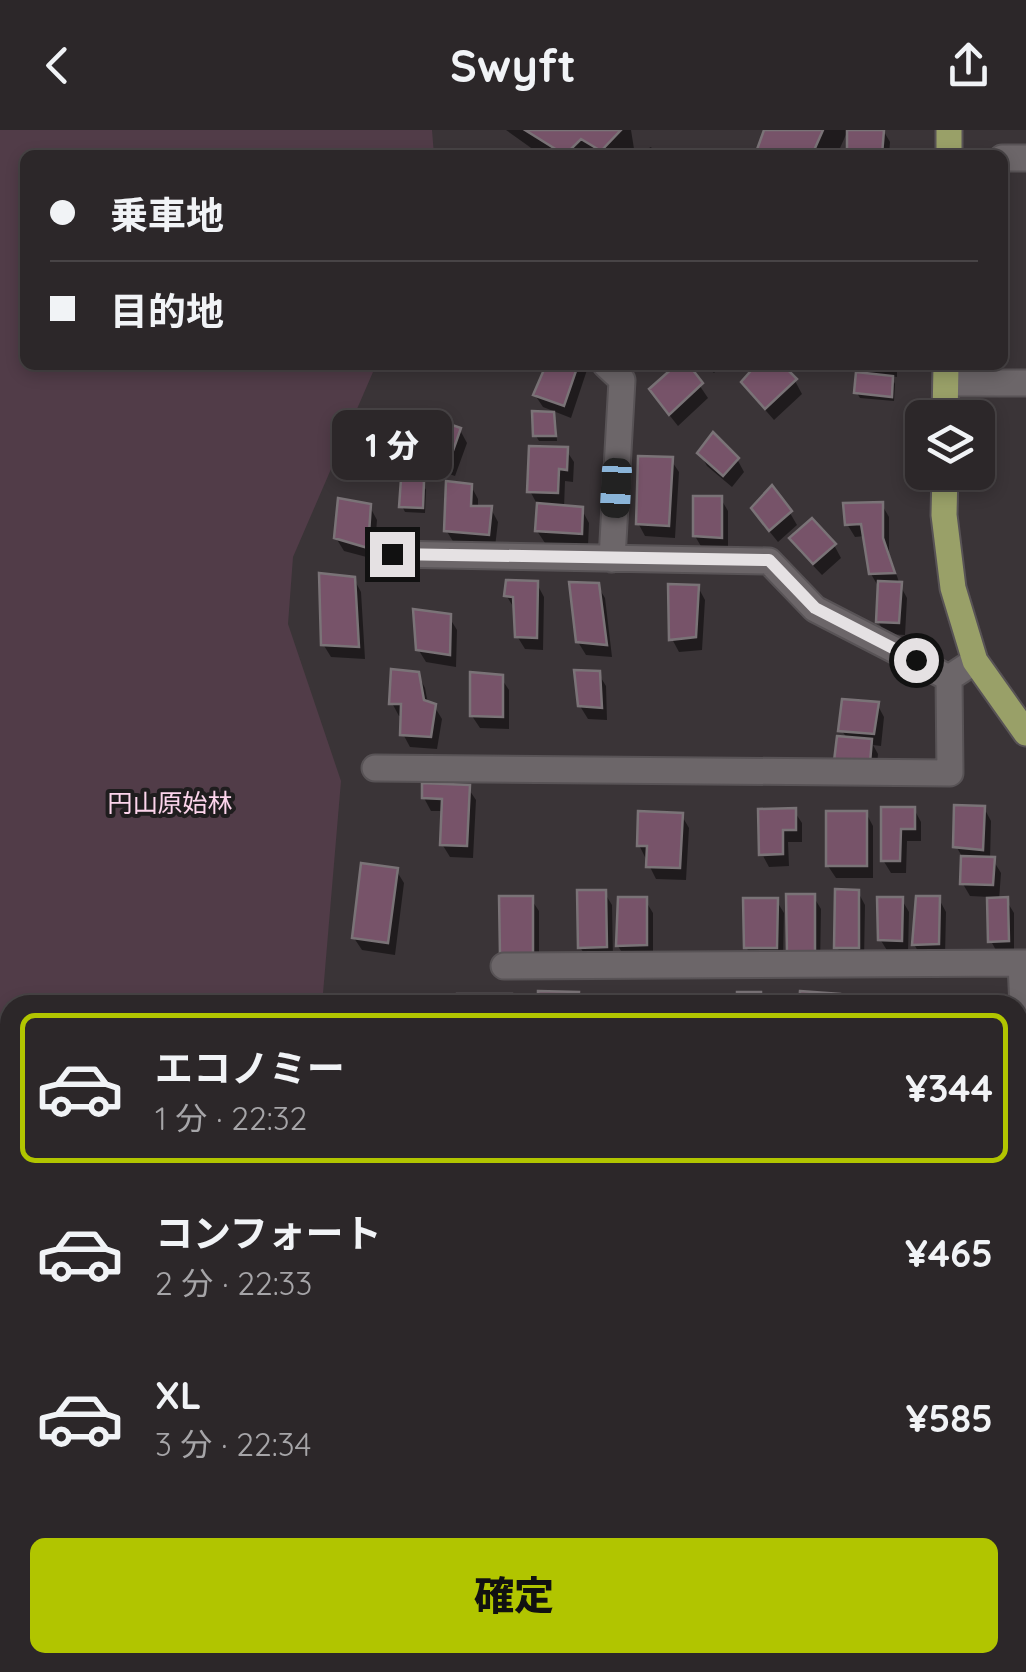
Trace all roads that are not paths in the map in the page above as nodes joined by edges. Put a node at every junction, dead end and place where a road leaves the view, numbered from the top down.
1 (611, 370) edge
2 (946, 374) edge
3 (1026, 382) edge
4 (945, 400) edge
5 (944, 490) edge
6 (392, 554) dead end
7 (612, 559) junction
8 (975, 661) junction
9 (949, 678) junction
10 (1024, 727) edge
11 (375, 768) dead end
12 (1024, 964) edge
13 (504, 966) dead end
14 (1025, 995) edge

1 - 7 street
2 - 3 street
2 - 4 main road
5 - 8 main road
6 - 7 street
7 - 9 street
8 - 9 street
8 - 10 main road
9 - 11 street
12 - 13 street
12 - 14 street

